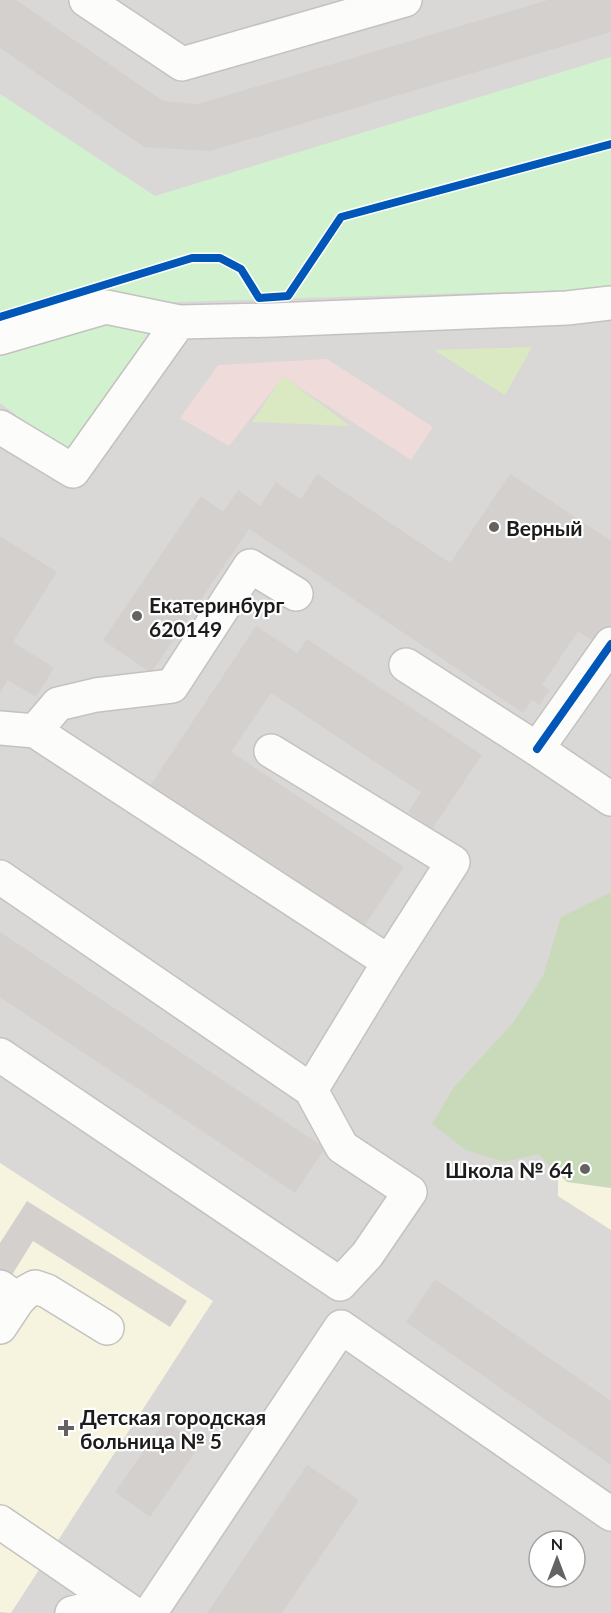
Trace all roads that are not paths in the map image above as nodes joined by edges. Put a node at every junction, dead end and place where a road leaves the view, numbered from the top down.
1 (86, 0) edge
2 (405, 0) edge
3 (611, 303) edge
4 (179, 322) junction
5 (0, 338) edge
6 (0, 427) edge
7 (296, 594) dead end
8 (611, 644) edge
9 (406, 665) dead end
10 (0, 728) edge
11 (35, 731) junction
12 (537, 749) junction
13 (271, 752) dead end
14 (611, 800) edge
15 (0, 877) edge
16 (389, 962) junction
17 (0, 1055) edge
18 (311, 1090) junction
19 (340, 1284) junction
20 (9, 1294) edge
21 (0, 1327) edge
22 (341, 1327) junction
23 (107, 1328) dead end
24 (611, 1514) edge
25 (0, 1522) edge
26 (124, 1607) edge
27 (72, 1613) edge
28 (150, 1613) edge

1 - 2 street
3 - 4 street
4 - 5 street
4 - 6 street
7 - 11 street
8 - 12 street
9 - 12 street
10 - 11 street
11 - 16 street
12 - 14 street
13 - 16 street
15 - 18 street
16 - 18 street
17 - 19 street
18 - 19 street
19 - 22 street
20 - 21 street
20 - 23 street
22 - 24 street
22 - 28 street
25 - 26 street
26 - 27 street

